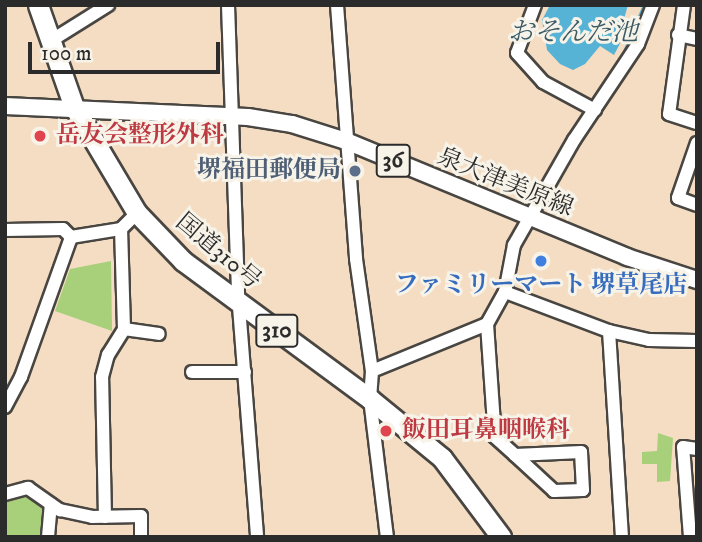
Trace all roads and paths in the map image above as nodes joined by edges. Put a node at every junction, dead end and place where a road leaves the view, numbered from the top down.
1 (38, 5) edge
2 (108, 5) edge
3 (228, 5) edge
4 (337, 5) edge
5 (535, 5) edge
6 (653, 5) edge
7 (684, 5) edge
8 (678, 35) junction
9 (697, 39) edge
10 (49, 42) junction
11 (5, 106) edge
12 (74, 107) junction
13 (595, 110) junction
14 (233, 117) junction
15 (697, 122) edge
16 (346, 141) junction
17 (697, 143) edge
18 (697, 205) edge
19 (137, 213) junction
20 (529, 217) junction
21 (121, 229) junction
22 (5, 230) edge
23 (71, 237) junction
24 (697, 280) edge
25 (505, 292) junction
26 (239, 299) junction
27 (487, 324) junction
28 (124, 329) junction
29 (609, 331) junction
30 (159, 334) dead end
31 (696, 341) edge
32 (372, 371) junction
33 (191, 372) dead end
34 (245, 372) junction
35 (370, 399) junction
36 (6, 403) edge
37 (697, 449) edge
38 (515, 455) junction
39 (683, 490) junction
40 (697, 492) edge
41 (5, 494) edge
42 (51, 504) junction
43 (105, 517) junction
44 (48, 537) edge
45 (141, 537) edge
46 (257, 537) edge
47 (387, 537) edge
48 (501, 537) edge
49 (622, 537) edge
50 (690, 537) edge

1 - 10 highway, 国道310号 / 310
2 - 10 street
3 - 14 street
4 - 16 street
5 - 13 street
6 - 13 street
7 - 8 street
8 - 9 street
8 - 15 street
10 - 12 highway, 国道310号 / 310
11 - 12 main road, 泉大津美原線 / 36
12 - 14 main road, 泉大津美原線 / 36
12 - 19 highway, 国道310号 / 310
13 - 20 street
14 - 16 main road, 泉大津美原線 / 36
14 - 26 street
16 - 20 main road, 泉大津美原線 / 36
16 - 32 street
17 - 18 street
19 - 21 street
19 - 26 highway, 国道310号 / 310
20 - 24 main road, 泉大津美原線 / 36
20 - 25 street
21 - 23 street
21 - 28 street
22 - 23 street
23 - 36 street
25 - 27 street
25 - 29 street
26 - 34 street
26 - 35 highway, 国道310号 / 310
27 - 32 street
27 - 38 street
28 - 30 street
28 - 43 street
29 - 31 street
29 - 49 street
32 - 35 street
33 - 34 street
34 - 46 street
35 - 47 street
35 - 48 highway, 国道310号 / 310
37 - 39 street
38 - 38 street
39 - 40 street
39 - 50 street
41 - 42 street
42 - 43 street
42 - 44 street
43 - 45 street

